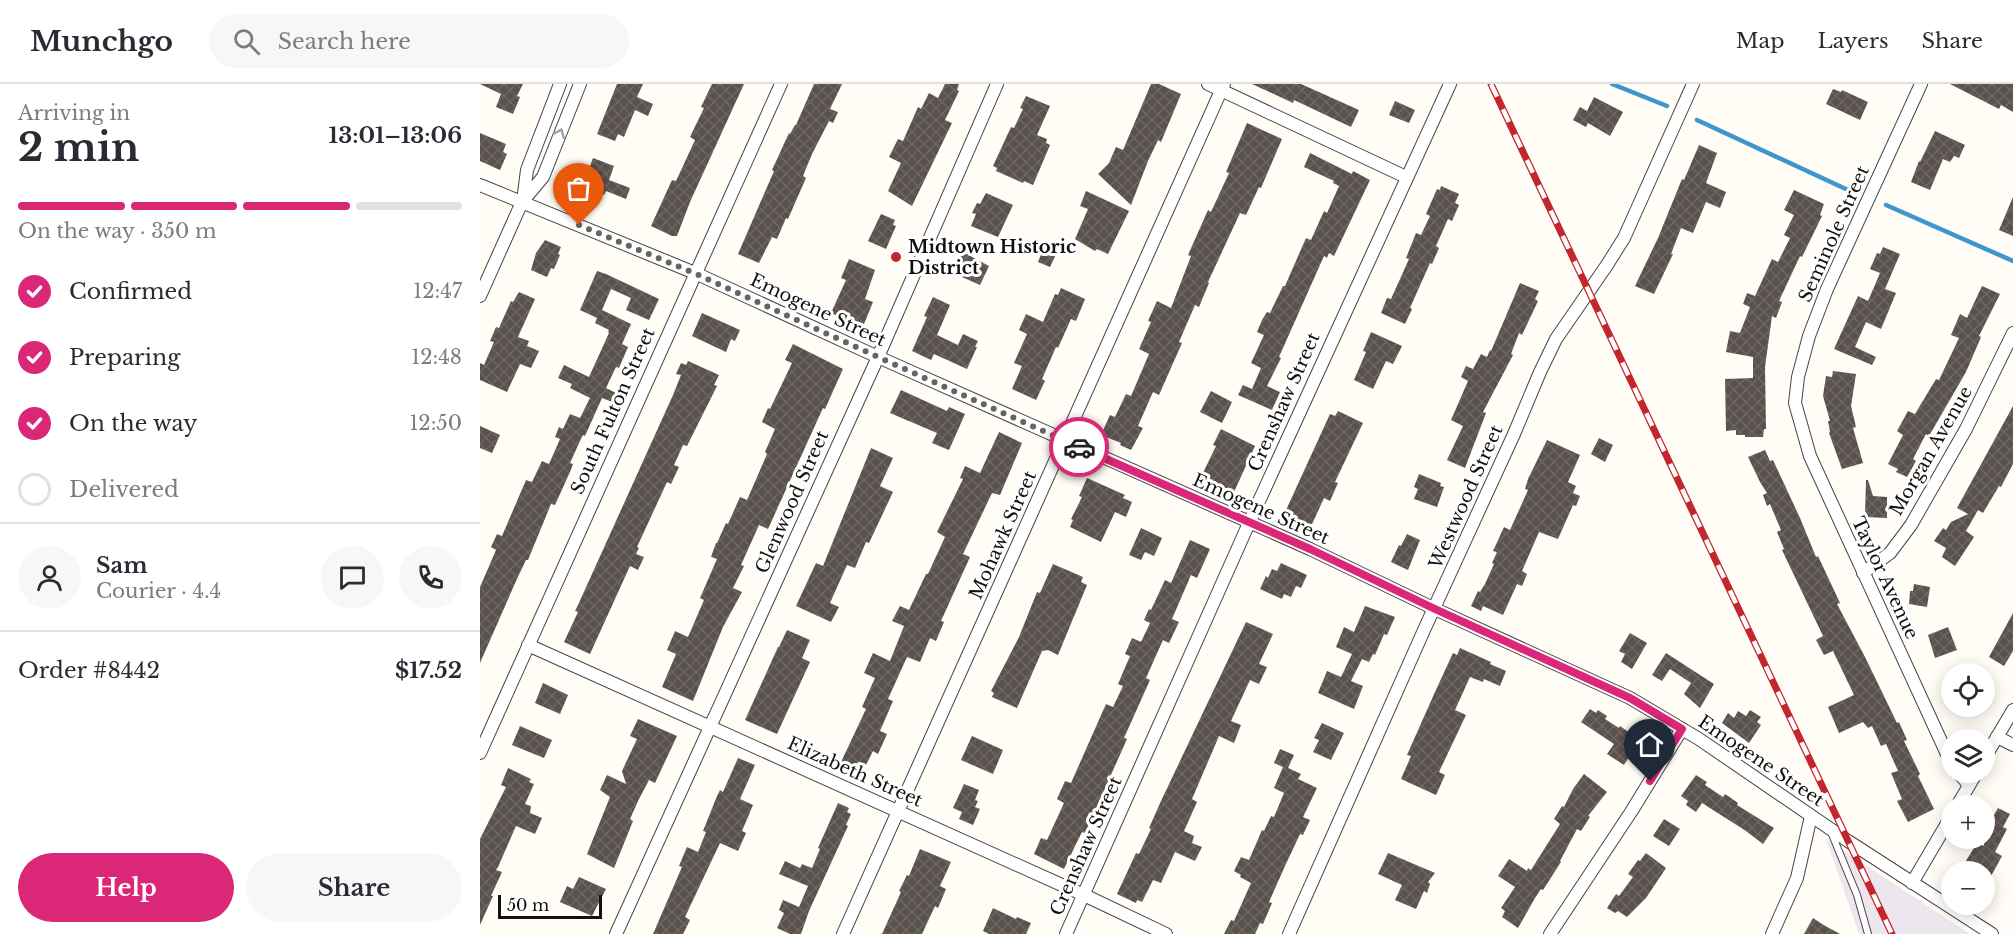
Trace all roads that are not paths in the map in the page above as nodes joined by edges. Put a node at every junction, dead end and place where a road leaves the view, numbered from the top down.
1 (561, 84) edge
2 (580, 84) edge
3 (781, 84) edge
4 (998, 84) edge
5 (1208, 84) edge
6 (1450, 84) edge
7 (1693, 84) edge
8 (1921, 84) edge
9 (1222, 87) edge
10 (1406, 177) junction
11 (480, 184) edge
12 (522, 202) junction
13 (694, 273) junction
14 (480, 296) edge
15 (2013, 333) edge
16 (878, 357) junction
17 (1795, 403) joint
18 (1065, 441) junction
19 (1250, 523) junction
20 (1863, 573) junction
21 (1435, 609) junction
22 (528, 645) junction
23 (2013, 710) edge
24 (710, 727) junction
25 (1682, 729) junction
26 (1997, 737) junction
27 (1995, 740) edge
28 (1941, 741) edge
29 (2013, 745) edge
30 (480, 753) edge
31 (1969, 785) edge
32 (1963, 795) edge
33 (898, 811) junction
34 (1811, 816) junction
35 (1830, 828) junction
36 (1941, 834) edge
37 (1912, 883) junction
38 (1084, 895) junction
39 (616, 934) edge
40 (843, 934) edge
41 (1066, 934) edge
42 (1166, 934) edge
43 (1289, 934) edge
44 (1550, 934) edge
45 (1772, 934) edge
46 (1868, 934) edge
47 (1992, 934) edge

1 - 12 street
12 -> 2 street
3 - 13 street, South Fulton Street
4 - 16 street, Glenwood Street
5 - 9 street
6 - 10 street, Crenshaw Street
7 - 21 street, Westwood Street
8 - 17 street, Seminole Street
9 - 10 street
9 - 18 street, Mohawk Street
10 - 19 street, Crenshaw Street
11 - 12 street, Emogene Street
12 - 13 street, Emogene Street
12 - 14 street
13 - 16 street, Emogene Street
13 - 22 street, South Fulton Street
15 - 20 street, Morgan Avenue
16 - 18 street, Emogene Street
16 - 24 street, Glenwood Street
17 - 20 street, Taylor Avenue
18 - 19 street, Emogene Street
18 - 33 street, Mohawk Street
19 - 21 street, Emogene Street
19 - 38 street, Crenshaw Street
20 - 28 street, Taylor Avenue
21 - 25 street, Emogene Street
21 - 43 street, Westwood Street
22 - 24 street, Elizabeth Street
22 - 30 street, South Fulton Street
23 - 26 street
24 - 33 street, Elizabeth Street
24 - 39 street, Glenwood Street
25 - 34 street, Emogene Street
25 - 44 street
26 - 27 street
26 - 29 street
31 - 32 street
33 - 38 street, Elizabeth Street
33 - 40 street, Mohawk Street
34 - 35 street, Emogene Street
34 - 45 street
35 - 37 street, Emogene Street
35 - 46 lane
36 - 37 street
37 - 47 street, Emogene Street
38 - 41 street, Crenshaw Street
38 - 42 street, Elizabeth Street

